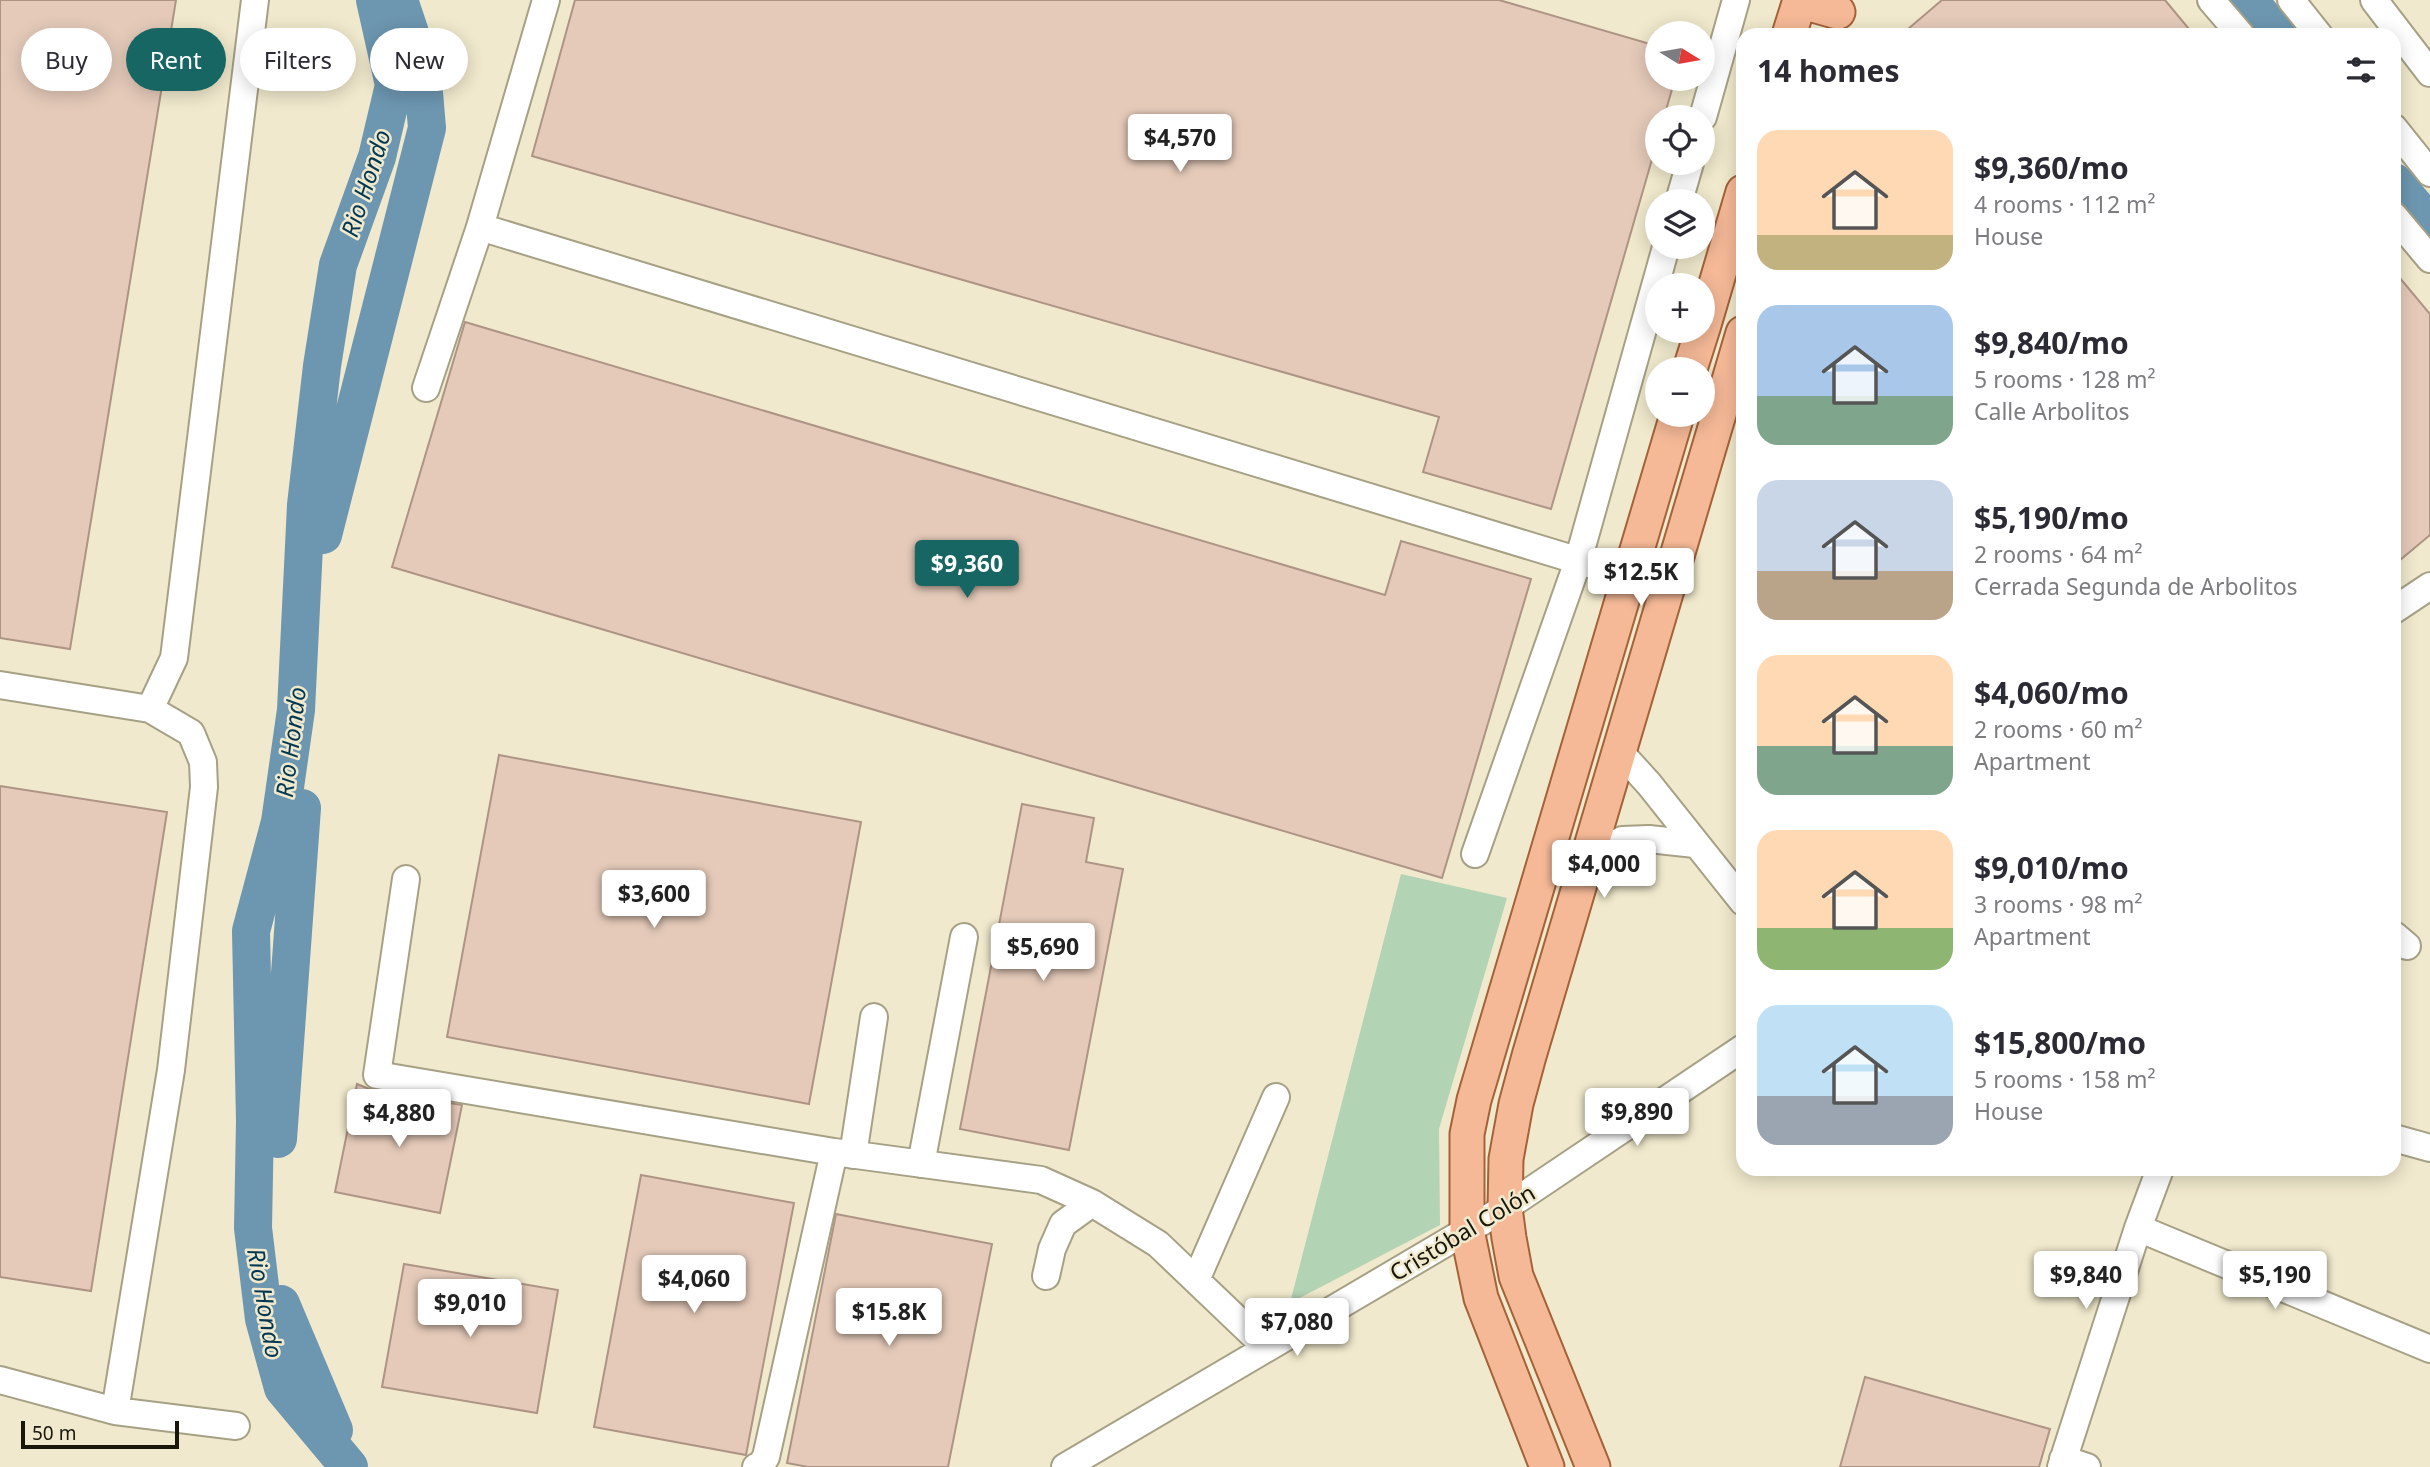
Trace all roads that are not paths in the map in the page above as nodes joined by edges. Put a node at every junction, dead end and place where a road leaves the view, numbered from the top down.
1 (255, 0) edge
2 (546, 0) edge
3 (1735, 0) edge
4 (1799, 0) edge
5 (2211, 0) edge
6 (2291, 0) edge
7 (2374, 0) edge
8 (1837, 16) edge
9 (1791, 28) edge
10 (2235, 28) edge
11 (2313, 28) edge
12 (2395, 28) edge
13 (2401, 35) edge
14 (2430, 73) edge
15 (1706, 105) edge
16 (2401, 137) edge
17 (2430, 173) edge
18 (1736, 215) edge
19 (2401, 224) edge
20 (480, 227) junction
21 (1663, 259) edge
22 (2430, 259) edge
23 (1715, 286) edge
24 (1736, 357) edge
25 (426, 388) dead end
26 (1673, 427) edge
27 (1578, 561) junction
28 (1629, 576) junction
29 (2430, 586) edge
30 (1668, 587) junction
31 (2401, 605) edge
32 (0, 685) edge
33 (150, 709) junction
34 (1619, 751) junction
35 (1695, 844) junction
36 (1475, 854) dead end
37 (1587, 858) junction
38 (406, 879) dead end
39 (1736, 894) edge
40 (1526, 924) junction
41 (1565, 934) junction
42 (964, 937) dead end
43 (874, 1017) dead end
44 (1736, 1053) edge
45 (1276, 1097) dead end
46 (2401, 1141) edge
47 (2430, 1148) edge
48 (844, 1154) junction
49 (921, 1164) junction
50 (2157, 1176) edge
51 (1092, 1203) junction
52 (1505, 1208) junction
53 (2138, 1228) junction
54 (1468, 1230) junction
55 (1046, 1276) dead end
56 (1196, 1280) junction
57 (1266, 1348) junction
58 (2430, 1349) edge
59 (0, 1380) edge
60 (115, 1411) junction
61 (236, 1426) dead end
62 (2070, 1464) edge
63 (756, 1467) edge
64 (1065, 1467) edge
65 (1547, 1467) edge
66 (1593, 1467) edge

1 - 33 street
2 - 20 street
3 - 15 street
4 - 8 main road
4 - 9 main road
5 - 10 street
6 - 11 street
7 - 12 street
13 - 14 street
16 - 17 street
18 - 23 main road
19 - 22 street
20 - 25 street
20 - 27 street
21 - 27 street
24 - 30 main road
26 - 28 main road
27 - 28 street
27 - 36 street
28 - 30 main road
28 - 40 main road
29 - 31 street
30 - 34 main road
32 - 33 street
33 - 60 street
34 - 35 street
34 - 37 main road
35 - 37 street
35 - 39 street
37 - 41 main road
38 - 48 street
40 - 41 main road
40 - 54 main road
41 - 52 main road
42 - 49 street
43 - 48 street
44 - 52 street, Cristóbal Colón
45 - 56 street
46 - 47 street
48 - 49 street
48 - 63 street
49 - 51 street
50 - 53 street
51 - 55 street
51 - 56 street
52 - 54 street, Cristóbal Colón
52 - 66 main road
53 - 58 street
53 - 62 street
54 - 57 street, Cristóbal Colón
54 - 65 main road
56 - 57 street
57 - 64 street, Cristóbal Colón
59 - 60 street
60 - 61 street

